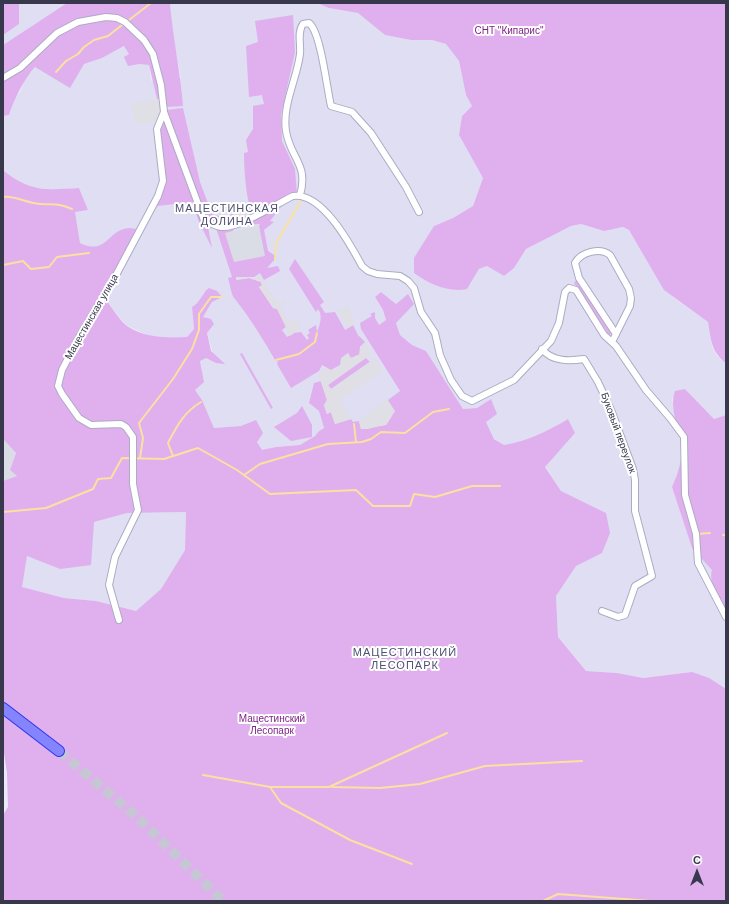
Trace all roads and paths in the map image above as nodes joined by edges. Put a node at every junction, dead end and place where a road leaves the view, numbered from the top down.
1 (3, 78) edge
2 (164, 112) junction
3 (300, 195) junction
4 (419, 212) dead end
5 (616, 334) junction
6 (612, 342) junction
7 (542, 349) junction
8 (602, 611) dead end
9 (726, 617) edge
10 (119, 620) dead end
11 (6, 710) edge
12 (59, 751) tunnel mouth

1 - 2 street, Мацестинская улица
2 - 3 street, Мацестинская улица
2 - 10 street, Мацестинская улица
3 - 4 street
3 - 7 street
5 - 5 street
5 - 6 street
6 - 7 street
6 - 9 street
7 - 8 street, Буковый переулок
11 - 12 highway

